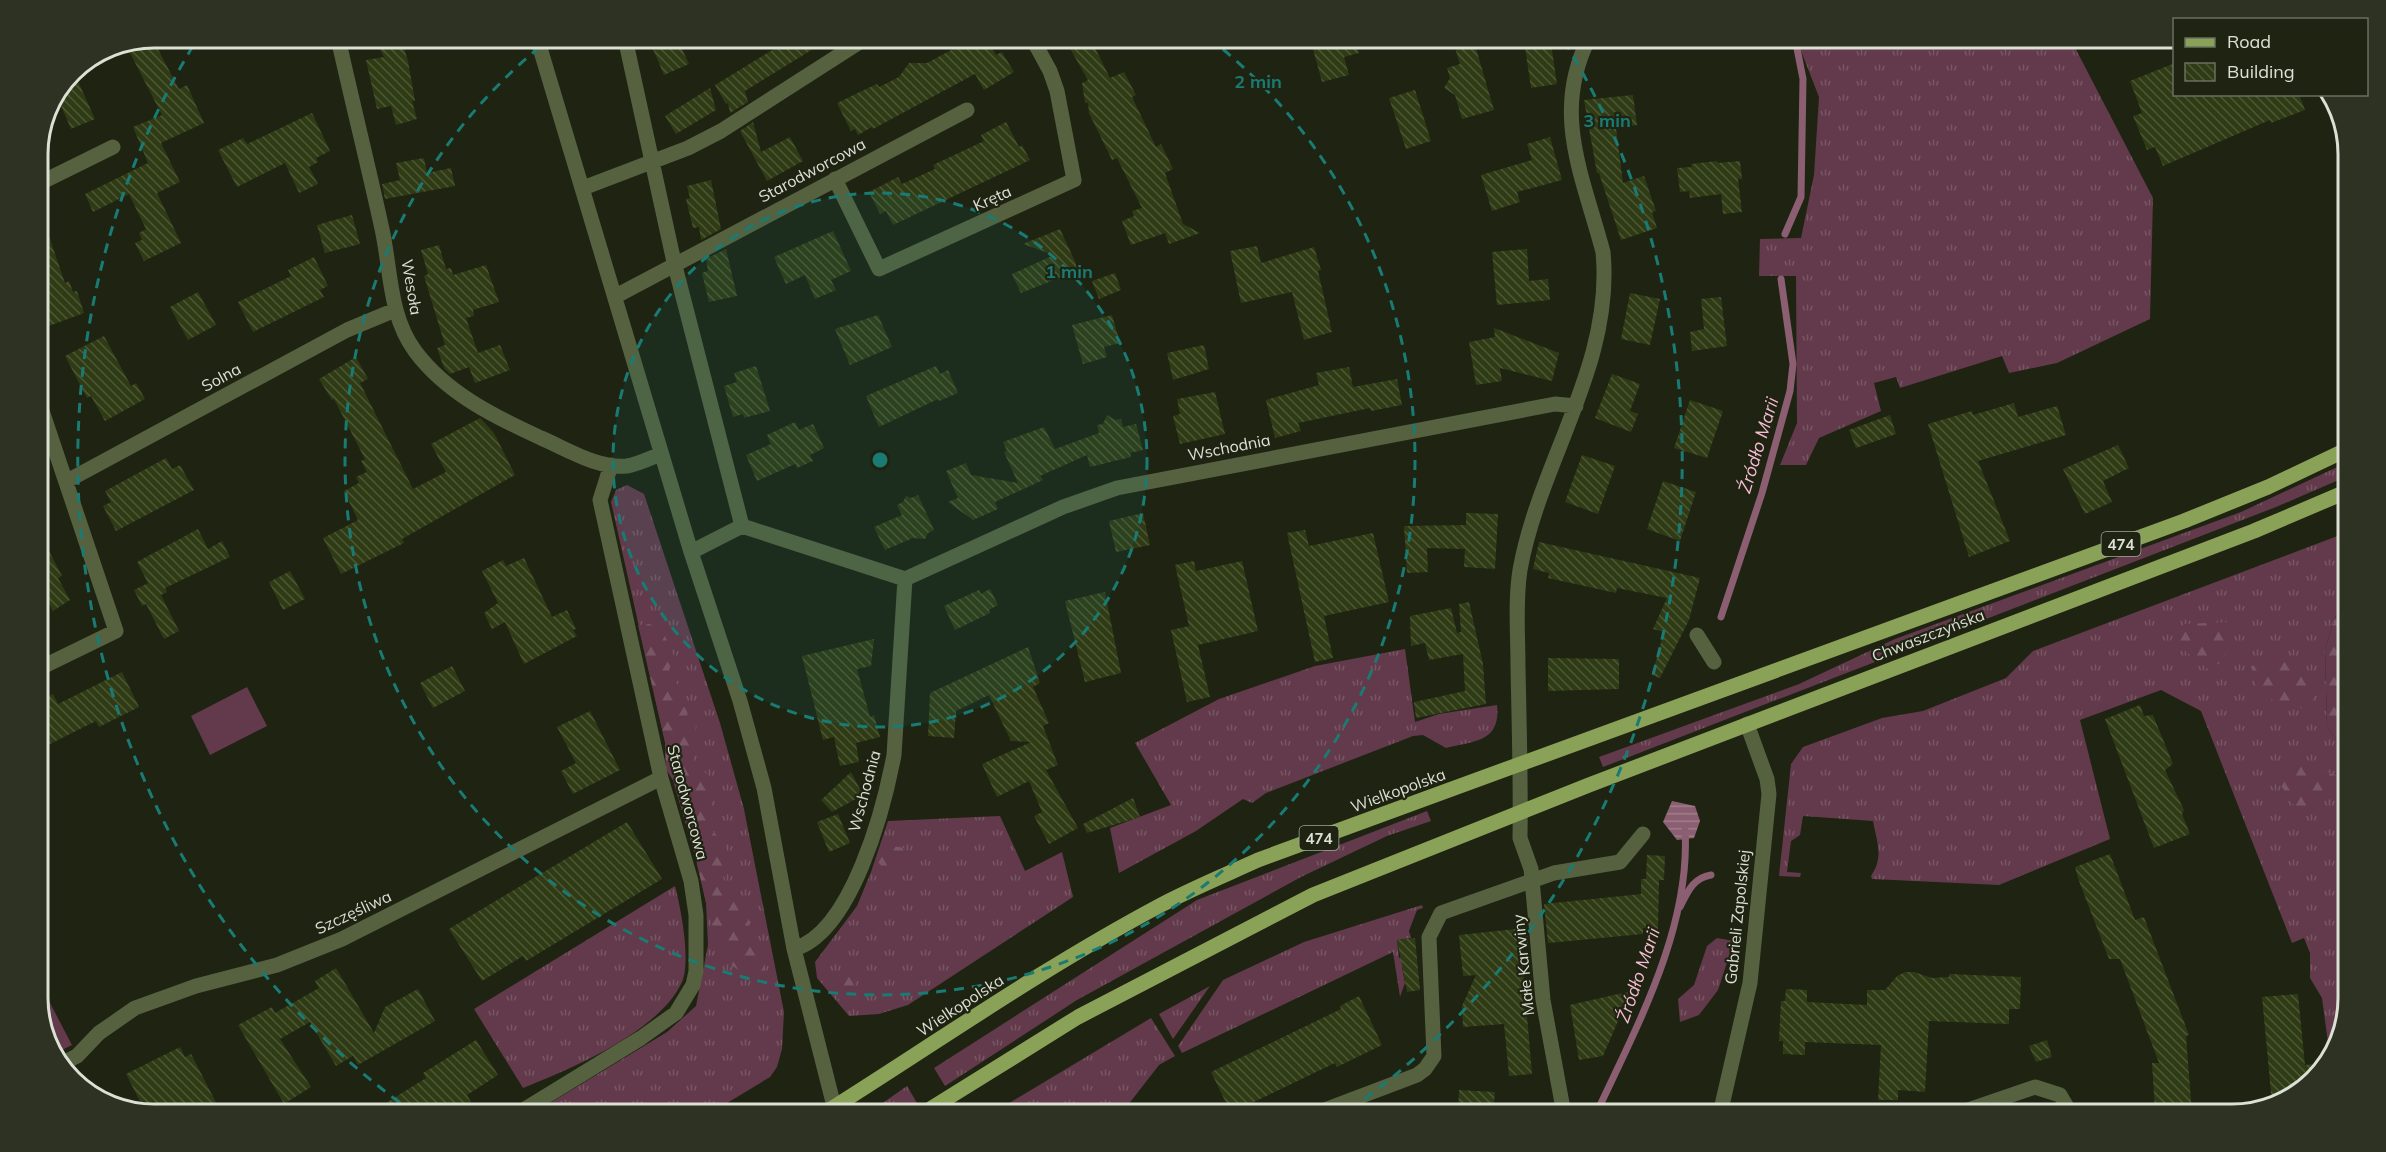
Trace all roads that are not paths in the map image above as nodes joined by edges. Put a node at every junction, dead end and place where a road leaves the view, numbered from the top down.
1 (340, 48) edge
2 (540, 48) edge
3 (627, 48) edge
4 (850, 48) edge
5 (1037, 48) edge
6 (1585, 48) edge
7 (967, 110) dead end
8 (113, 147) dead end
9 (652, 161) junction
10 (48, 179) edge
11 (835, 179) junction
12 (583, 188) junction
13 (674, 262) junction
14 (616, 296) junction
15 (395, 310) junction
16 (1576, 406) junction
17 (48, 427) edge
18 (661, 454) junction
19 (2338, 454) edge
20 (611, 465) junction
21 (67, 481) junction
22 (2338, 495) edge
23 (742, 526) junction
24 (691, 552) junction
25 (905, 579) junction
26 (1888, 628) joint
27 (1697, 635) dead end
28 (1714, 662) dead end
29 (48, 664) edge
30 (1747, 724) junction
31 (1519, 764) junction
32 (661, 778) junction
33 (1520, 812) junction
34 (1643, 834) dead end
35 (1533, 882) junction
36 (795, 949) junction
37 (68, 1060) edge
38 (533, 1104) edge
39 (829, 1104) edge
40 (843, 1104) edge
41 (938, 1104) edge
42 (1340, 1104) edge
43 (1562, 1104) edge
44 (1722, 1104) edge
45 (1985, 1104) edge
46 (2065, 1104) edge

1 - 15 street, Wesoła
2 - 12 street
3 - 9 street
4 - 9 street
5 - 11 street, Kręta
6 - 16 street
7 - 11 street, Starodworcowa
8 - 10 street
9 - 12 street
9 - 13 street
11 - 13 street, Starodworcowa
12 - 14 street
13 - 14 street, Starodworcowa
13 - 23 street
14 - 18 street
15 - 20 street, Wesoła
15 - 21 street, Solna
16 - 25 street, Wschodnia
16 - 31 street
17 - 21 street
18 - 20 street
18 - 24 street
19 - 26 main road, Chwaszczyńska / 474
20 - 32 street, Starodworcowa
21 - 29 street
22 - 30 main road, Chwaszczyńska / 474
23 - 24 street
23 - 25 street
24 - 36 street
25 - 36 street, Wschodnia
26 - 31 main road, Wielkopolska / 474
27 - 28 street
30 - 33 main road, Chwaszczyńska / 474
30 - 44 street, Gabrieli Zapolskiej
31 - 33 street, Małe Karwiny
31 - 40 main road, Wielkopolska / 474
32 - 37 street, Szczęśliwa
32 - 38 street, Starodworcowa
33 - 35 street, Małe Karwiny
33 - 41 main road, 474
34 - 35 street
35 - 42 street
35 - 43 street, Małe Karwiny
36 - 39 street
45 - 46 street

